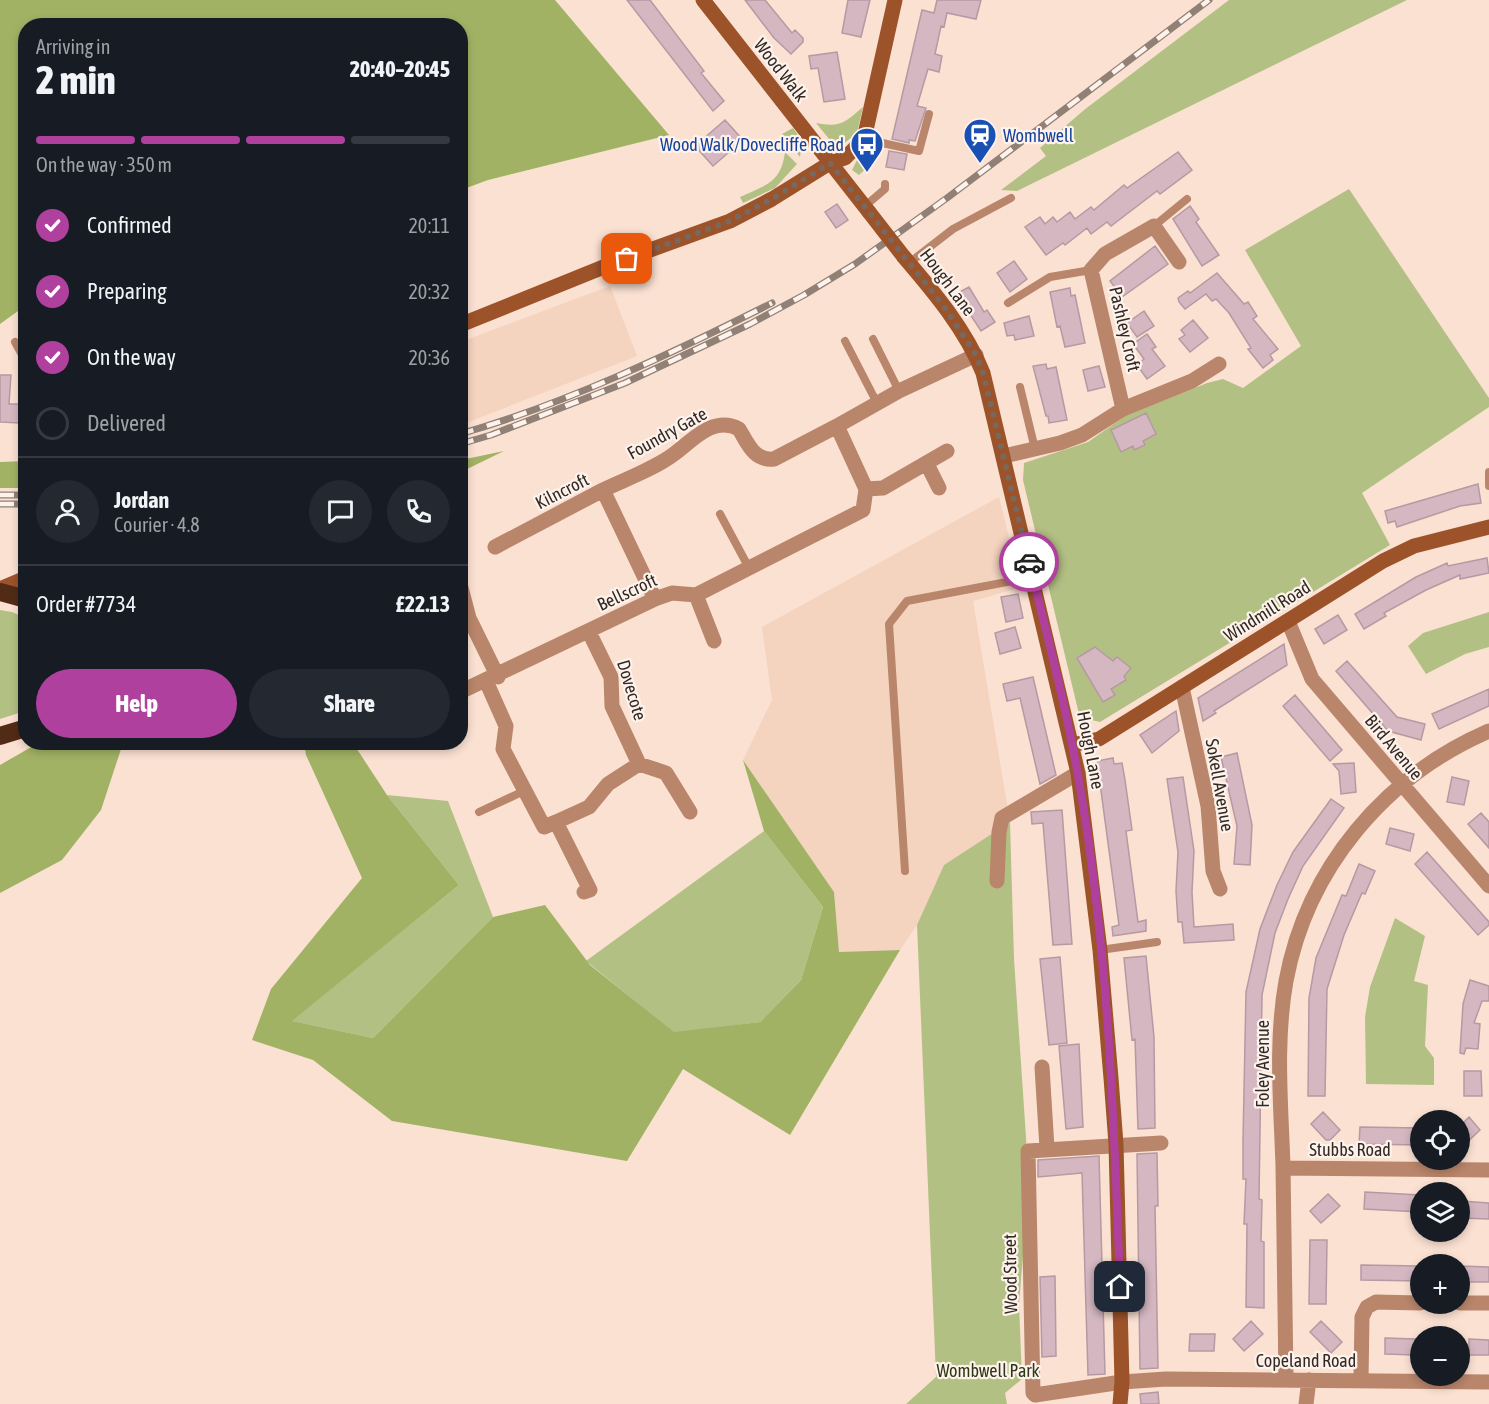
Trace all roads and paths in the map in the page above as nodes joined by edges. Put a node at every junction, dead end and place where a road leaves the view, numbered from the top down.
1 (703, 0) edge
2 (895, 0) edge
3 (929, 114) dead end
4 (864, 139) junction
5 (830, 163) junction
6 (885, 184) dead end
7 (1011, 198) dead end
8 (1187, 199) dead end
9 (867, 209) junction
10 (1154, 226) junction
11 (907, 260) junction
12 (1179, 262) dead end
13 (1091, 270) junction
14 (1008, 303) dead end
15 (468, 322) edge
16 (873, 339) dead end
17 (845, 341) dead end
18 (15, 342) dead end
19 (18, 347) edge
20 (976, 355) junction
21 (1219, 364) dead end
22 (1020, 387) dead end
23 (899, 391) junction
24 (877, 403) junction
25 (1123, 409) junction
26 (837, 426) junction
27 (1035, 449) junction
28 (947, 451) dead end
29 (1004, 456) junction
30 (927, 464) junction
31 (1489, 472) edge
32 (1489, 486) edge
33 (939, 488) dead end
34 (866, 489) junction
35 (603, 490) junction
36 (720, 514) dead end
37 (1489, 527) edge
38 (495, 547) dead end
39 (749, 568) junction
40 (1033, 577) junction
41 (18, 582) edge
42 (0, 590) edge
43 (696, 595) junction
44 (18, 596) edge
45 (655, 599) junction
46 (468, 614) edge
47 (1288, 621) junction
48 (589, 632) junction
49 (714, 641) dead end
50 (492, 679) junction
51 (1182, 687) junction
52 (468, 689) edge
53 (18, 731) edge
54 (1489, 731) edge
55 (18, 732) edge
56 (0, 736) edge
57 (0, 741) edge
58 (1072, 745) junction
59 (639, 764) junction
60 (1078, 773) junction
61 (1400, 784) junction
62 (524, 791) junction
63 (478, 812) dead end
64 (690, 812) dead end
65 (556, 822) junction
66 (905, 871) dead end
67 (998, 881) dead end
68 (1489, 886) edge
69 (1220, 889) dead end
70 (584, 892) dead end
71 (1157, 942) dead end
72 (1100, 950) junction
73 (1042, 1067) dead end
74 (1161, 1143) dead end
75 (1116, 1144) junction
76 (1047, 1148) junction
77 (1283, 1168) junction
78 (1489, 1170) edge
79 (1410, 1303) edge
80 (1470, 1303) edge
81 (1489, 1303) edge
82 (1286, 1379) junction
83 (1309, 1380) junction
84 (1361, 1380) junction
85 (1122, 1382) junction
86 (1489, 1382) edge
87 (1120, 1404) edge
88 (1305, 1404) edge

1 - 5 main road, Wood Walk
2 - 4 main road
3 - 4 lane
4 - 5 main road
5 - 9 main road, Hough Lane
5 - 15 main road
6 - 9 lane
7 - 11 lane
8 - 10 lane
9 - 11 main road, Hough Lane, bridge
10 - 12 street
10 - 13 street, Pashley Croft
11 - 20 main road, Hough Lane
13 - 14 lane
13 - 25 street, Pashley Croft
16 - 23 lane
17 - 24 lane
18 - 19 lane
20 - 23 street, Foundry Gate
20 - 29 main road, Hough Lane
21 - 25 street
22 - 27 lane
23 - 24 street, Foundry Gate
24 - 26 street, Foundry Gate
25 - 27 street
26 - 34 street
26 - 35 street, Foundry Gate
27 - 29 street
28 - 30 street
29 - 40 main road, Hough Lane
30 - 33 street
30 - 34 street
31 - 32 lane
34 - 39 street, Bellscroft
35 - 38 street, Kilncroft
35 - 45 street, Kilncroft
36 - 39 lane
37 - 47 main road, Windmill Road
39 - 43 street, Bellscroft
40 - 58 main road, Hough Lane
40 - 66 lane
41 - 42 main road
42 - 44 highway
43 - 45 street, Bellscroft
43 - 49 street
45 - 48 street, Bellscroft
46 - 50 street
47 - 51 main road, Windmill Road
47 - 61 street, Bird Avenue
48 - 50 street, Bellscroft
48 - 59 street, Dovecote
50 - 52 street, Bellscroft
50 - 62 street
51 - 58 main road, Windmill Road
51 - 69 street, Sokell Avenue
53 - 56 highway
54 - 61 street, Foley Avenue
55 - 57 highway
58 - 60 main road, Hough Lane
59 - 64 street
59 - 65 street
60 - 67 street
60 - 72 main road, Hough Lane
61 - 68 street, Bird Avenue
61 - 77 street, Foley Avenue
62 - 63 lane
62 - 65 street
65 - 70 street
71 - 72 lane
72 - 75 main road, Hough Lane
73 - 76 street
74 - 75 street
75 - 76 street
75 - 85 main road, Hough Lane
76 - 85 street, Wood Street
77 - 78 street, Stubbs Road
77 - 82 street, Foley Avenue
79 - 84 street
80 - 81 street
82 - 83 street, Copeland Road
82 - 85 street, Copeland Road
83 - 84 street, Copeland Road
83 - 88 street
84 - 86 street, Copeland Road
85 - 87 main road, Hough Lane

